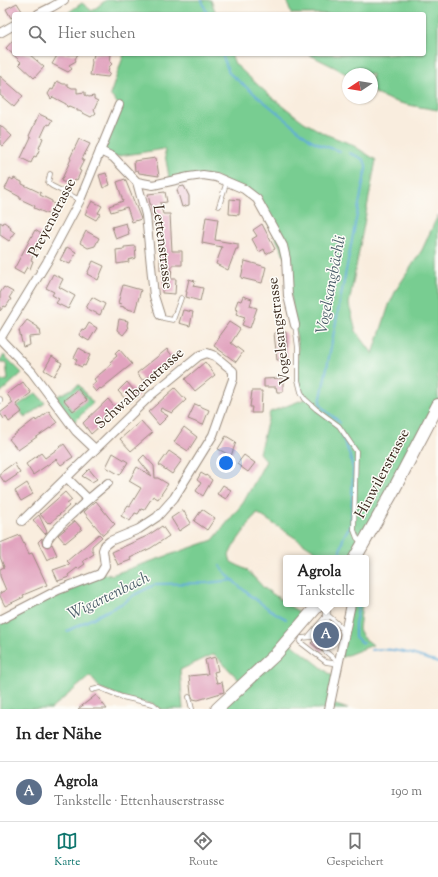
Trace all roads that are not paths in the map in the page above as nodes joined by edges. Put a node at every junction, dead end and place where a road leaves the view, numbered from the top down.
1 (64, 0) edge
2 (43, 12) edge
3 (12, 27) edge
4 (0, 33) edge
5 (119, 105) dead end
6 (100, 151) junction
7 (50, 174) dead end
8 (227, 181) junction
9 (137, 182) junction
10 (80, 200) junction
11 (219, 206) dead end
12 (181, 298) dead end
13 (160, 315) joint
14 (295, 325) joint
15 (0, 339) edge
16 (438, 405) edge
17 (95, 449) junction
18 (67, 478) junction
19 (108, 483) dead end
20 (88, 499) junction
21 (22, 521) dead end
22 (47, 542) dead end
23 (359, 553) edge
24 (320, 607) edge
25 (322, 607) edge
26 (324, 607) edge
27 (350, 607) edge
28 (328, 618) junction
29 (0, 620) edge
30 (343, 634) junction
31 (299, 635) junction
32 (307, 637) junction
33 (312, 640) dead end
34 (326, 651) dead end
35 (339, 664) junction
36 (92, 690) dead end
37 (189, 697) dead end
38 (159, 709) edge
39 (192, 709) edge
40 (217, 709) edge
41 (329, 709) edge

1 - 2 street
3 - 4 street
5 - 6 street, Preyenstrasse
6 - 9 street
6 - 10 street, Preyenstrasse
7 - 10 lane
8 - 9 street, Vogelsangstrasse
8 - 11 lane
8 - 14 street, Vogelsangstrasse
9 - 13 street, Lettenstrasse
10 - 15 street, Preyenstrasse
12 - 13 lane
14 - 23 lane, Vogelsangstrasse
15 - 17 street
16 - 23 main road, Hinwilerstrasse
17 - 18 street, Schwalbenstrasse
17 - 29 street, Schwalbenstrasse
18 - 20 street
18 - 21 street, Schwalbenstrasse
19 - 20 street
20 - 22 street
24 - 31 main road
25 - 32 lane
26 - 28 lane
27 - 30 street
28 - 30 lane
28 - 32 lane
30 - 35 street
31 - 32 lane
31 - 35 lane
31 - 40 main road
32 - 33 lane
34 - 35 lane
35 - 41 street
36 - 38 lane
37 - 39 lane

